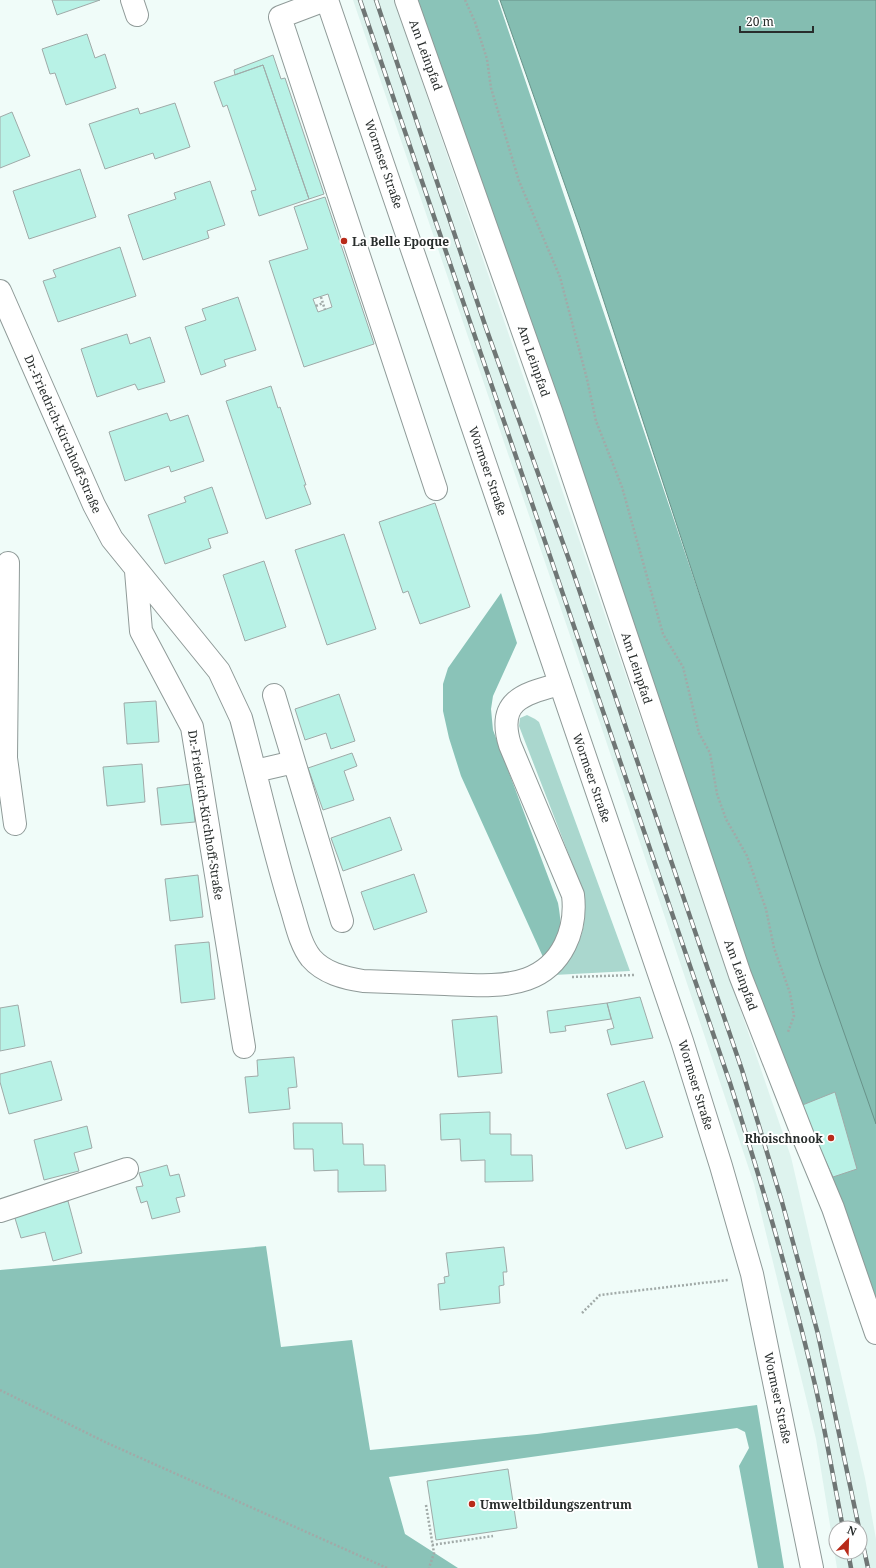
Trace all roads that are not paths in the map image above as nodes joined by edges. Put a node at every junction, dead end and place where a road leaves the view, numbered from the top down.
1 (326, 0) edge
2 (406, 0) edge
3 (0, 291) edge
4 (436, 489) dead end
5 (8, 563) dead end
6 (136, 571) junction
7 (560, 684) junction
8 (274, 695) dead end
9 (3, 758) edge
10 (294, 762) junction
11 (255, 771) junction
12 (15, 824) dead end
13 (342, 921) dead end
14 (244, 1047) dead end
15 (127, 1169) dead end
16 (0, 1211) edge
17 (876, 1333) edge
18 (812, 1568) edge

1 - 4 main road
1 - 7 main road, Wormser Straße
2 - 17 main road, Am Leinpfad
3 - 6 main road, Dr.-Friedrich-Kirchhoff-Straße
5 - 9 main road
6 - 11 main road, Dr.-Friedrich-Kirchhoff-Straße
6 - 14 main road, Dr.-Friedrich-Kirchhoff-Straße
7 - 11 main road, Dr.-Friedrich-Kirchhoff-Straße
7 - 18 main road, Wormser Straße
8 - 10 main road
9 - 12 main road
10 - 11 main road
10 - 13 main road
15 - 16 main road

